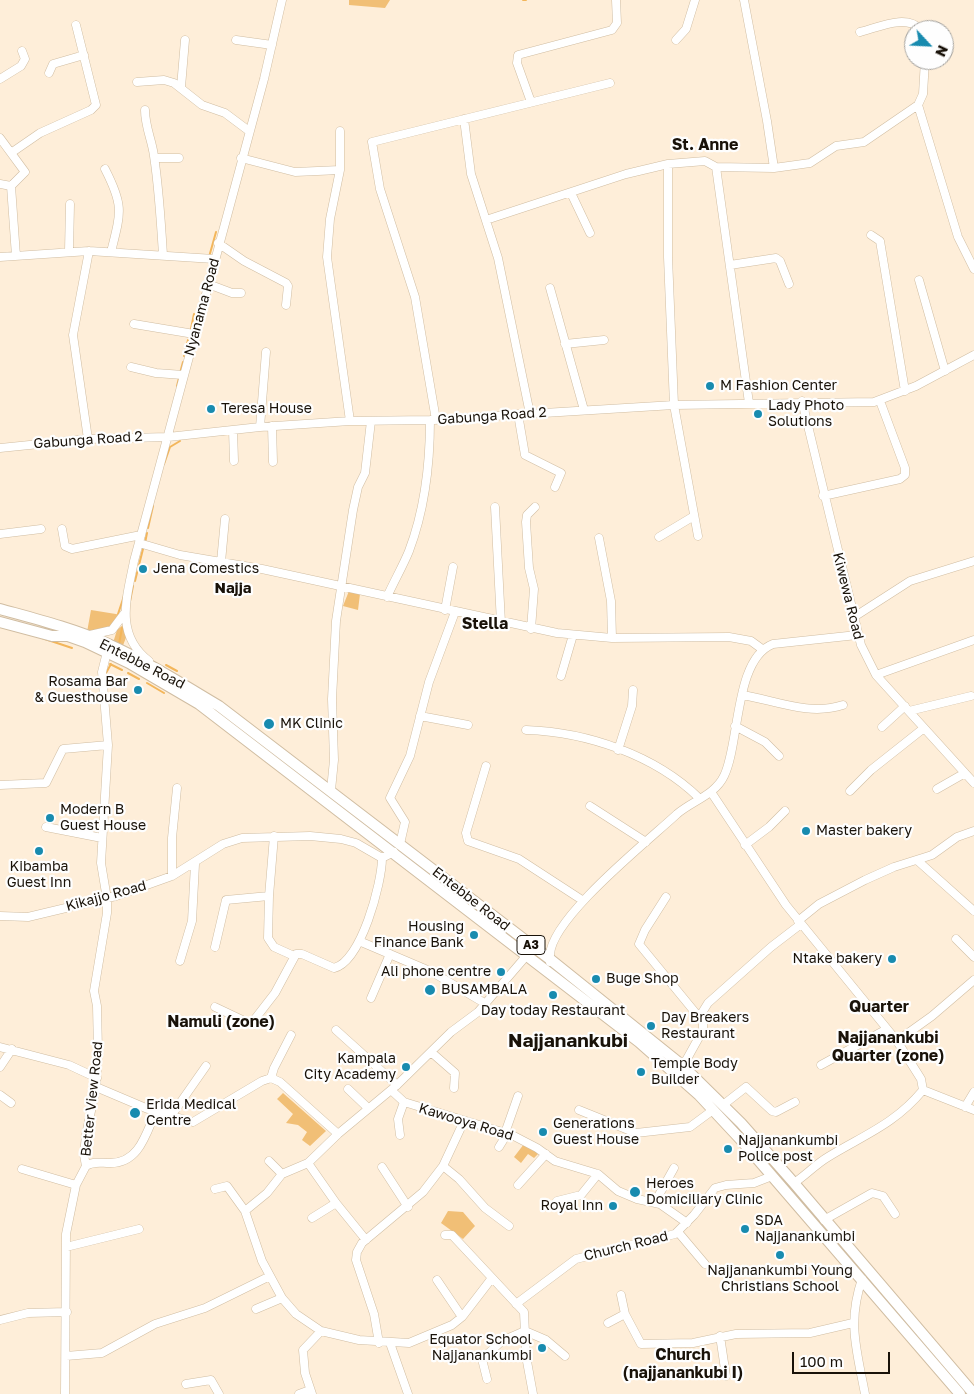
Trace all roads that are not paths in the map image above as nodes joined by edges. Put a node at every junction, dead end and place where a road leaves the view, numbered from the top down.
1 (282, 0) edge
2 (616, 0) edge
3 (695, 0) edge
4 (744, 0) edge
5 (904, 23) edge
6 (76, 26) dead end
7 (860, 32) dead end
8 (185, 40) dead end
9 (236, 40) dead end
10 (676, 40) dead end
11 (272, 45) junction
12 (22, 50) dead end
13 (84, 55) junction
14 (925, 70) edge
15 (50, 72) dead end
16 (0, 79) edge
17 (137, 82) dead end
18 (610, 83) dead end
19 (181, 87) junction
20 (531, 102) junction
21 (918, 106) junction
22 (145, 110) dead end
23 (464, 119) junction
24 (249, 131) junction
25 (340, 131) dead end
26 (0, 138) edge
27 (11, 153) junction
28 (155, 158) junction
29 (179, 158) dead end
30 (241, 158) junction
31 (668, 164) junction
32 (716, 167) junction
33 (774, 168) junction
34 (105, 169) dead end
35 (340, 170) junction
36 (0, 184) edge
37 (11, 186) junction
38 (572, 193) junction
39 (70, 204) dead end
40 (486, 220) junction
41 (590, 233) dead end
42 (871, 235) dead end
43 (218, 243) junction
44 (69, 251) junction
45 (89, 251) junction
46 (111, 252) junction
47 (163, 255) junction
48 (1, 256) edge
49 (16, 256) junction
50 (214, 259) junction
51 (0, 265) edge
52 (730, 265) junction
53 (974, 269) edge
54 (919, 280) dead end
55 (208, 284) junction
56 (789, 284) dead end
57 (550, 288) dead end
58 (241, 293) dead end
59 (286, 305) dead end
60 (134, 324) dead end
61 (194, 334) junction
62 (604, 340) dead end
63 (565, 344) junction
64 (266, 352) dead end
65 (974, 355) edge
66 (131, 367) dead end
67 (946, 371) junction
68 (183, 376) junction
69 (905, 392) junction
70 (802, 401) junction
71 (880, 401) junction
72 (749, 403) junction
73 (674, 405) junction
74 (584, 410) junction
75 (518, 414) junction
76 (530, 414) junction
77 (433, 420) junction
78 (371, 421) junction
79 (350, 422) junction
80 (272, 426) junction
81 (260, 427) junction
82 (233, 430) junction
83 (168, 437) junction
84 (88, 439) junction
85 (0, 448) edge
86 (234, 461) dead end
87 (273, 462) dead end
88 (555, 486) dead end
89 (823, 496) junction
90 (495, 507) dead end
91 (535, 507) dead end
92 (694, 516) junction
93 (225, 519) dead end
94 (41, 529) dead end
95 (62, 529) dead end
96 (0, 534) edge
97 (698, 536) dead end
98 (659, 537) dead end
99 (599, 538) dead end
100 (140, 539) junction
101 (974, 561) edge
102 (221, 562) junction
103 (453, 567) dead end
104 (341, 586) junction
105 (387, 596) junction
106 (0, 609) edge
107 (445, 610) junction
108 (455, 612) junction
109 (124, 614) junction
110 (854, 617) junction
111 (0, 622) edge
112 (501, 622) junction
113 (531, 628) junction
114 (82, 634) junction
115 (573, 635) junction
116 (857, 635) junction
117 (612, 638) junction
118 (974, 640) edge
119 (762, 649) junction
120 (106, 652) junction
121 (162, 671) junction
122 (876, 675) junction
123 (561, 676) dead end
124 (633, 690) dead end
125 (743, 694) junction
126 (971, 696) dead end
127 (843, 705) dead end
128 (907, 708) junction
129 (420, 716) junction
130 (468, 725) dead end
131 (735, 726) junction
132 (882, 727) dead end
133 (924, 728) junction
134 (526, 730) dead end
135 (108, 745) junction
136 (618, 750) junction
137 (780, 756) dead end
138 (486, 766) dead end
139 (965, 773) junction
140 (974, 783) edge
141 (0, 785) edge
142 (177, 788) dead end
143 (937, 789) dead end
144 (331, 790) junction
145 (850, 791) dead end
146 (711, 792) junction
147 (699, 798) junction
148 (590, 806) dead end
149 (785, 811) dead end
150 (46, 827) dead end
151 (974, 831) edge
152 (274, 836) junction
153 (102, 838) junction
154 (646, 842) junction
155 (745, 845) junction
156 (397, 848) junction
157 (379, 856) junction
158 (918, 861) junction
159 (194, 864) junction
160 (172, 876) junction
161 (269, 896) junction
162 (666, 897) dead end
163 (107, 899) junction
164 (582, 900) junction
165 (974, 911) edge
166 (0, 916) edge
167 (800, 922) junction
168 (956, 939) dead end
169 (359, 941) junction
170 (215, 947) dead end
171 (534, 947) junction
172 (390, 954) junction
173 (294, 956) junction
174 (526, 956) junction
175 (974, 957) edge
176 (551, 960) junction
177 (180, 961) dead end
178 (545, 970) junction
179 (974, 980) edge
180 (370, 998) dead end
181 (486, 1004) junction
182 (215, 1007) dead end
183 (700, 1016) junction
184 (887, 1029) junction
185 (336, 1030) dead end
186 (291, 1035) dead end
187 (897, 1041) junction
188 (0, 1047) edge
189 (12, 1049) junction
190 (431, 1052) junction
191 (821, 1065) dead end
192 (206, 1066) dead end
193 (683, 1066) junction
194 (0, 1067) edge
195 (97, 1078) junction
196 (271, 1078) junction
197 (96, 1086) junction
198 (394, 1087) junction
199 (454, 1088) dead end
200 (348, 1089) dead end
201 (923, 1090) junction
202 (974, 1092) edge
203 (0, 1095) edge
204 (518, 1096) dead end
205 (404, 1102) junction
206 (795, 1102) dead end
207 (12, 1103) dead end
208 (723, 1105) junction
209 (965, 1107) junction
210 (368, 1108) junction
211 (579, 1110) dead end
212 (713, 1110) junction
213 (974, 1110) edge
214 (156, 1111) junction
215 (171, 1116) junction
216 (464, 1121) junction
217 (506, 1133) junction
218 (338, 1134) junction
219 (400, 1135) dead end
220 (499, 1147) dead end
221 (546, 1154) junction
222 (269, 1161) dead end
223 (308, 1163) junction
224 (86, 1166) junction
225 (443, 1166) junction
226 (382, 1167) dead end
227 (674, 1168) dead end
228 (22, 1169) dead end
229 (282, 1174) junction
230 (598, 1174) junction
231 (772, 1176) junction
232 (794, 1183) junction
233 (76, 1185) junction
234 (518, 1185) dead end
235 (215, 1189) dead end
236 (557, 1201) dead end
237 (655, 1202) junction
238 (336, 1203) junction
239 (408, 1207) junction
240 (245, 1211) junction
241 (895, 1214) dead end
242 (312, 1218) dead end
243 (824, 1220) junction
244 (687, 1223) junction
245 (509, 1226) dead end
246 (139, 1229) dead end
247 (678, 1232) junction
248 (445, 1235) dead end
249 (366, 1240) junction
250 (66, 1247) junction
251 (705, 1264) dead end
252 (268, 1277) junction
253 (492, 1278) junction
254 (862, 1279) junction
255 (437, 1280) dead end
256 (621, 1295) dead end
257 (282, 1298) junction
258 (516, 1304) junction
259 (256, 1309) dead end
260 (67, 1312) junction
261 (625, 1314) junction
262 (462, 1317) junction
263 (0, 1320) edge
264 (608, 1323) dead end
265 (853, 1323) junction
266 (321, 1331) junction
267 (525, 1331) junction
268 (720, 1336) junction
269 (379, 1343) junction
270 (390, 1343) junction
271 (66, 1356) junction
272 (565, 1356) dead end
273 (726, 1376) dead end
274 (487, 1379) dead end
275 (186, 1384) dead end
276 (311, 1392) edge
277 (65, 1394) edge
278 (219, 1394) edge
279 (299, 1394) edge
280 (408, 1394) edge
281 (533, 1394) edge
282 (865, 1394) edge
283 (960, 1394) edge
284 (974, 1394) edge

1 - 11 street, Nyanama Road
2 - 20 street
3 - 10 street
4 - 33 street
5 - 7 street
6 - 13 street
8 - 19 street
9 - 11 street
11 - 24 street, Nyanama Road
12 - 16 street
13 - 15 street
13 - 27 street
14 - 21 street
17 - 19 street
18 - 20 street
19 - 24 street
20 - 23 street
21 - 33 street
21 - 53 street
22 - 28 street
23 - 40 street
23 - 77 street
24 - 30 street, Nyanama Road
25 - 35 street
26 - 27 street
27 - 37 street
28 - 29 street
28 - 47 street
30 - 35 street
30 - 43 street, Nyanama Road
31 - 32 street
31 - 38 street
31 - 73 street
32 - 33 street
32 - 52 street
34 - 46 street
35 - 79 street
36 - 37 street
37 - 49 street
38 - 40 street
38 - 41 street
39 - 44 street
40 - 76 street
42 - 69 street
43 - 50 street, Nyanama Road
43 - 59 street
44 - 45 street
44 - 49 street
45 - 46 street
45 - 84 street
46 - 47 street
47 - 50 street
48 - 49 street
48 - 51 street
50 - 55 street, Nyanama Road
52 - 56 street
52 - 72 street
54 - 67 street
55 - 58 street
55 - 61 street, Nyanama Road
57 - 63 street
60 - 61 street
61 - 68 street, Nyanama Road
62 - 63 street
63 - 74 street
64 - 81 street
65 - 67 street, Gabunga Road 2
66 - 68 street
67 - 69 street, Gabunga Road 2
68 - 83 street, Nyanama Road
69 - 71 street, Gabunga Road 2
70 - 71 street, Gabunga Road 2
70 - 72 street, Gabunga Road 2
70 - 89 street, Kiwewa Road
71 - 89 street
72 - 73 street, Gabunga Road 2
73 - 74 street, Gabunga Road 2
73 - 92 street
74 - 76 street, Gabunga Road 2
75 - 76 street, Gabunga Road 2
75 - 77 street, Gabunga Road 2
75 - 88 street
77 - 78 street, Gabunga Road 2
77 - 105 street
78 - 79 street, Gabunga Road 2
78 - 104 street
79 - 80 street, Gabunga Road 2
80 - 81 street, Gabunga Road 2
80 - 87 street
81 - 82 street, Gabunga Road 2
82 - 83 street, Gabunga Road 2
82 - 86 street
83 - 84 street, Gabunga Road 2
83 - 100 street, Nyanama Road
84 - 85 street, Gabunga Road 2
89 - 110 street, Kiwewa Road
90 - 112 street
91 - 113 street
92 - 97 street
92 - 98 street
93 - 102 street
94 - 96 street
95 - 100 street
99 - 117 street
100 - 102 street
100 - 109 street, Nyanama Road
101 - 110 street
102 - 104 street
103 - 107 street
104 - 105 street
104 - 144 street
105 - 107 street
106 - 114 main road, Entebbe Road / A3
107 - 108 street
108 - 112 street
108 - 129 street
109 - 114 street, Nyanama Road
109 - 121 street, Nyanama Road
110 - 116 street, Kiwewa Road
111 - 120 main road, Entebbe Road / A3
112 - 113 street
113 - 115 street
114 - 121 main road, Entebbe Road / A3
115 - 117 street
115 - 123 street
116 - 119 street
116 - 122 street, Kiwewa Road
117 - 119 street
118 - 122 street
119 - 125 street
120 - 135 street, Better View Road
120 - 156 main road, Entebbe Road / A3
121 - 144 main road, Entebbe Road / A3
122 - 128 street, Kiwewa Road
124 - 136 street
125 - 127 street
125 - 131 street
126 - 128 street
128 - 132 street
128 - 133 street, Kiwewa Road
129 - 130 street
129 - 156 street
131 - 137 street
131 - 146 street
133 - 139 street, Kiwewa Road
133 - 145 street
134 - 136 street
135 - 141 street
135 - 153 street, Better View Road
136 - 147 street
138 - 164 street
139 - 140 street, Kiwewa Road
139 - 143 street
142 - 160 street
144 - 156 main road, Entebbe Road / A3
146 - 147 street
146 - 155 street
147 - 154 street
148 - 154 street
149 - 155 street
150 - 153 street
151 - 158 street
152 - 157 street, Kikajjo Road
152 - 159 street, Kikajjo Road
152 - 161 street
153 - 163 street, Better View Road
154 - 164 street
155 - 167 street
156 - 157 street
156 - 171 main road, Entebbe Road / A3
156 - 174 main road, Entebbe Road / A3
157 - 169 street
158 - 165 street
158 - 167 street
159 - 160 street, Kikajjo Road
159 - 177 street
160 - 163 street, Kikajjo Road
161 - 170 street
161 - 173 street
162 - 183 street
163 - 166 street, Kikajjo Road
163 - 195 street, Better View Road
164 - 176 street
167 - 183 street
167 - 184 street
168 - 175 street
169 - 172 street
169 - 173 street
171 - 174 street
171 - 176 main road, Entebbe Road / A3
172 - 180 street
172 - 181 street
173 - 182 street
174 - 178 main road, Entebbe Road / A3
174 - 181 street
176 - 178 street
176 - 193 main road, Entebbe Road / A3
178 - 212 main road, Entebbe Road / A3
179 - 187 street
181 - 190 street
183 - 193 street
184 - 187 street
184 - 191 street
185 - 198 street, Kawooya Road
186 - 196 street
187 - 201 street
188 - 189 street
189 - 194 street
189 - 195 street
190 - 198 street
190 - 199 street
192 - 215 street
193 - 208 main road, Entebbe Road / A3
195 - 197 street, Better View Road
196 - 215 street
196 - 218 street
197 - 214 street
197 - 224 street, Better View Road
198 - 205 street, Kawooya Road
198 - 210 street
200 - 210 street
201 - 209 street
201 - 232 street
202 - 209 street
203 - 207 street
204 - 217 street
205 - 216 street, Kawooya Road
205 - 219 street
206 - 208 street
208 - 232 main road, Entebbe Road / A3
209 - 213 street
210 - 218 street
211 - 212 street
212 - 231 main road, Entebbe Road / A3
214 - 215 street
214 - 224 street
216 - 217 street, Kawooya Road
216 - 225 street
217 - 220 street
217 - 221 street, Kawooya Road
218 - 223 street
221 - 230 street, Kawooya Road
221 - 234 street
222 - 229 street
223 - 229 street
223 - 238 street
224 - 233 street, Better View Road
225 - 239 street
225 - 245 street
226 - 239 street
227 - 237 street
228 - 233 street
229 - 240 street
230 - 236 street
230 - 237 street
231 - 244 street, Church Road
231 - 254 main road, Entebbe Road / A3
232 - 243 main road, Entebbe Road / A3
233 - 250 street, Better View Road
235 - 240 street
237 - 244 street
238 - 242 street
238 - 249 street
239 - 249 street
240 - 252 street
241 - 243 street
243 - 284 main road, Entebbe Road / A3
244 - 247 street, Church Road
246 - 250 street
247 - 251 street
247 - 258 street, Church Road
248 - 253 street
249 - 269 street
250 - 260 street, Better View Road
252 - 257 street
252 - 271 street
253 - 258 street
253 - 262 street
254 - 265 street
254 - 283 main road, Entebbe Road / A3
255 - 262 street
256 - 261 street
257 - 259 street
257 - 266 street
258 - 267 street
260 - 263 street
260 - 271 street, Better View Road
261 - 264 street
261 - 268 street
262 - 270 street
265 - 268 street
265 - 282 street
266 - 269 street
266 - 276 street
267 - 272 street
267 - 274 street
267 - 281 street
268 - 273 street
269 - 270 street
270 - 280 street
271 - 277 street, Better View Road
275 - 278 street
276 - 279 street

